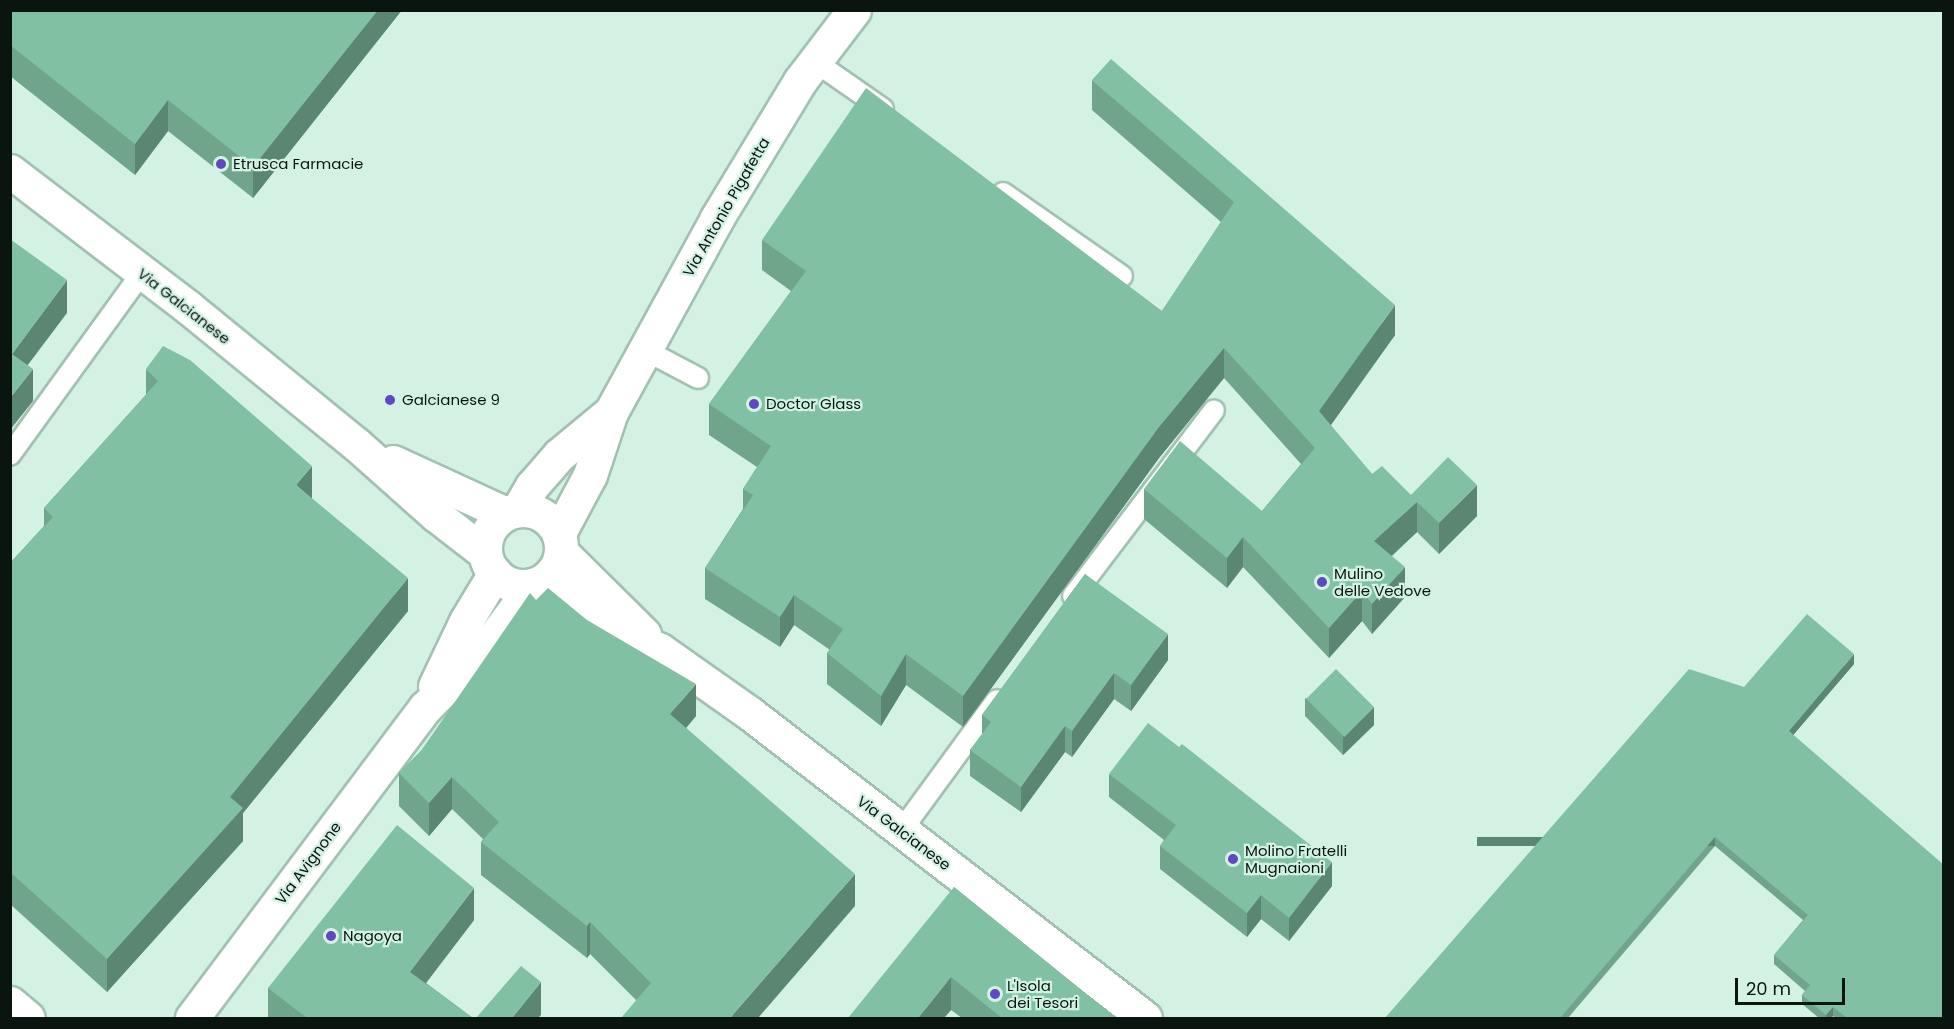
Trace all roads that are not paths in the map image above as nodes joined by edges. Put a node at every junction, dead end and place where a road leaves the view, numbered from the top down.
1 (854, 10) edge
2 (814, 61) junction
3 (901, 121) edge
4 (10, 171) edge
5 (988, 182) edge
6 (141, 273) junction
7 (1122, 276) dead end
8 (645, 350) junction
9 (698, 378) dead end
10 (1214, 410) dead end
11 (611, 412) junction
12 (356, 444) junction
13 (10, 455) edge
14 (512, 512) junction
15 (560, 543) junction
16 (490, 563) junction
17 (537, 583) junction
18 (1064, 610) edge
19 (660, 650) junction
20 (1007, 687) edge
21 (425, 708) junction
22 (901, 831) junction
23 (10, 1003) edge
24 (28, 1018) edge
25 (192, 1018) edge
26 (1145, 1018) edge

1 - 2 street, Via Antonio Pigafetta
2 - 3 lane
2 - 8 street, Via Antonio Pigafetta
4 - 6 street, Via Galcianese
5 - 7 lane
6 - 12 street, Via Galcianese
6 - 13 lane
8 - 9 lane
8 - 11 street, Via Antonio Pigafetta
10 - 18 lane
11 - 14 street, Via Antonio Pigafetta
11 - 15 street, Via Antonio Pigafetta
12 - 14 street, Via Galcianese
12 - 16 street, Via Galcianese
14 - 15 street, Via Galcianese
14 - 16 street
15 - 17 street
15 - 19 street, Via Galcianese
16 - 17 street, Via Galcianese
16 - 21 street, Via Avignone
17 - 19 street, Via Galcianese
17 - 21 street, Via Avignone
19 - 22 street, Via Galcianese
20 - 22 lane
21 - 25 street, Via Avignone
22 - 26 street, Via Galcianese
23 - 24 street

